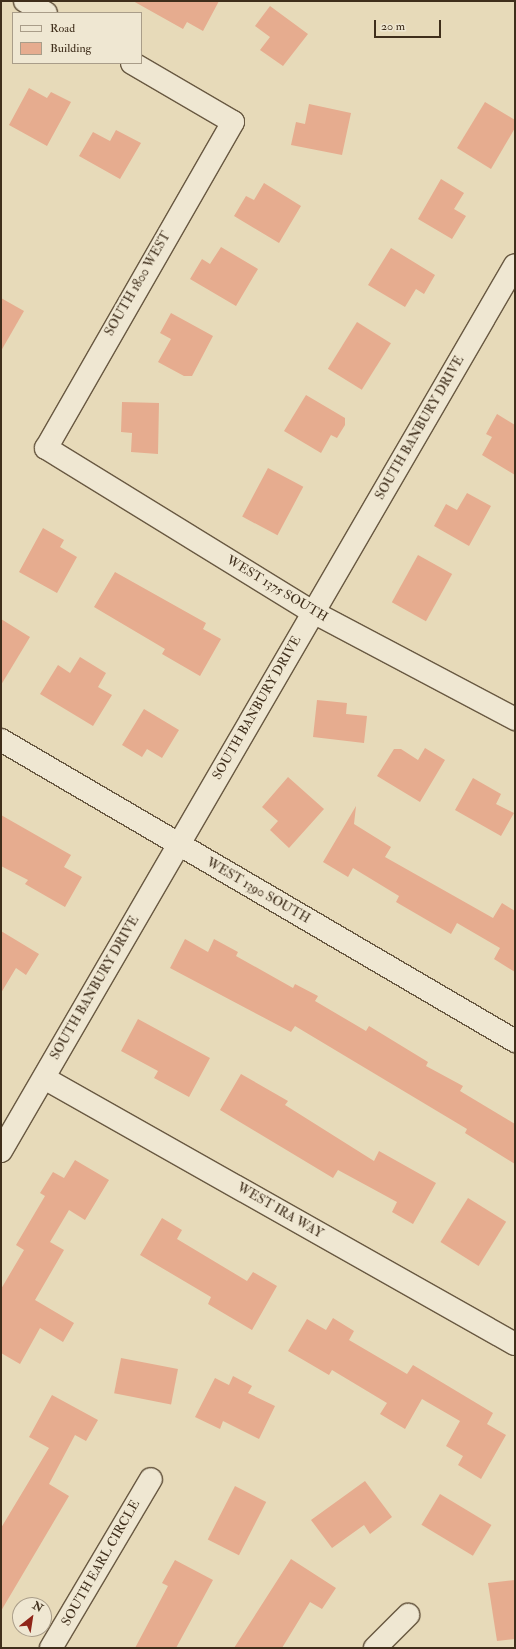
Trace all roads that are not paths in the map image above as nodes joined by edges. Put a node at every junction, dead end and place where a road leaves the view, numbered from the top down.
1 (25, 1) edge
2 (44, 12) edge
3 (134, 64) edge
4 (515, 265) edge
5 (46, 448) joint
6 (313, 612) junction
7 (515, 719) edge
8 (1, 740) edge
9 (177, 844) junction
10 (515, 1041) edge
11 (44, 1078) junction
12 (1, 1151) edge
13 (515, 1344) edge
14 (151, 1479) dead end
15 (408, 1615) dead end
16 (51, 1648) edge
17 (375, 1648) edge

1 - 2 street
3 - 5 street, SOUTH 1800 WEST
4 - 6 street, SOUTH BANBURY DRIVE
5 - 6 street, WEST 1375 SOUTH
6 - 7 street, WEST 1375 SOUTH
6 - 9 street, SOUTH BANBURY DRIVE
8 - 9 street, WEST 1390 SOUTH
9 - 10 street, WEST 1390 SOUTH
9 - 11 street, SOUTH BANBURY DRIVE
11 - 12 street, SOUTH BANBURY DRIVE
11 - 13 street, WEST IRA WAY
14 - 16 street, SOUTH EARL CIRCLE
15 - 17 street

